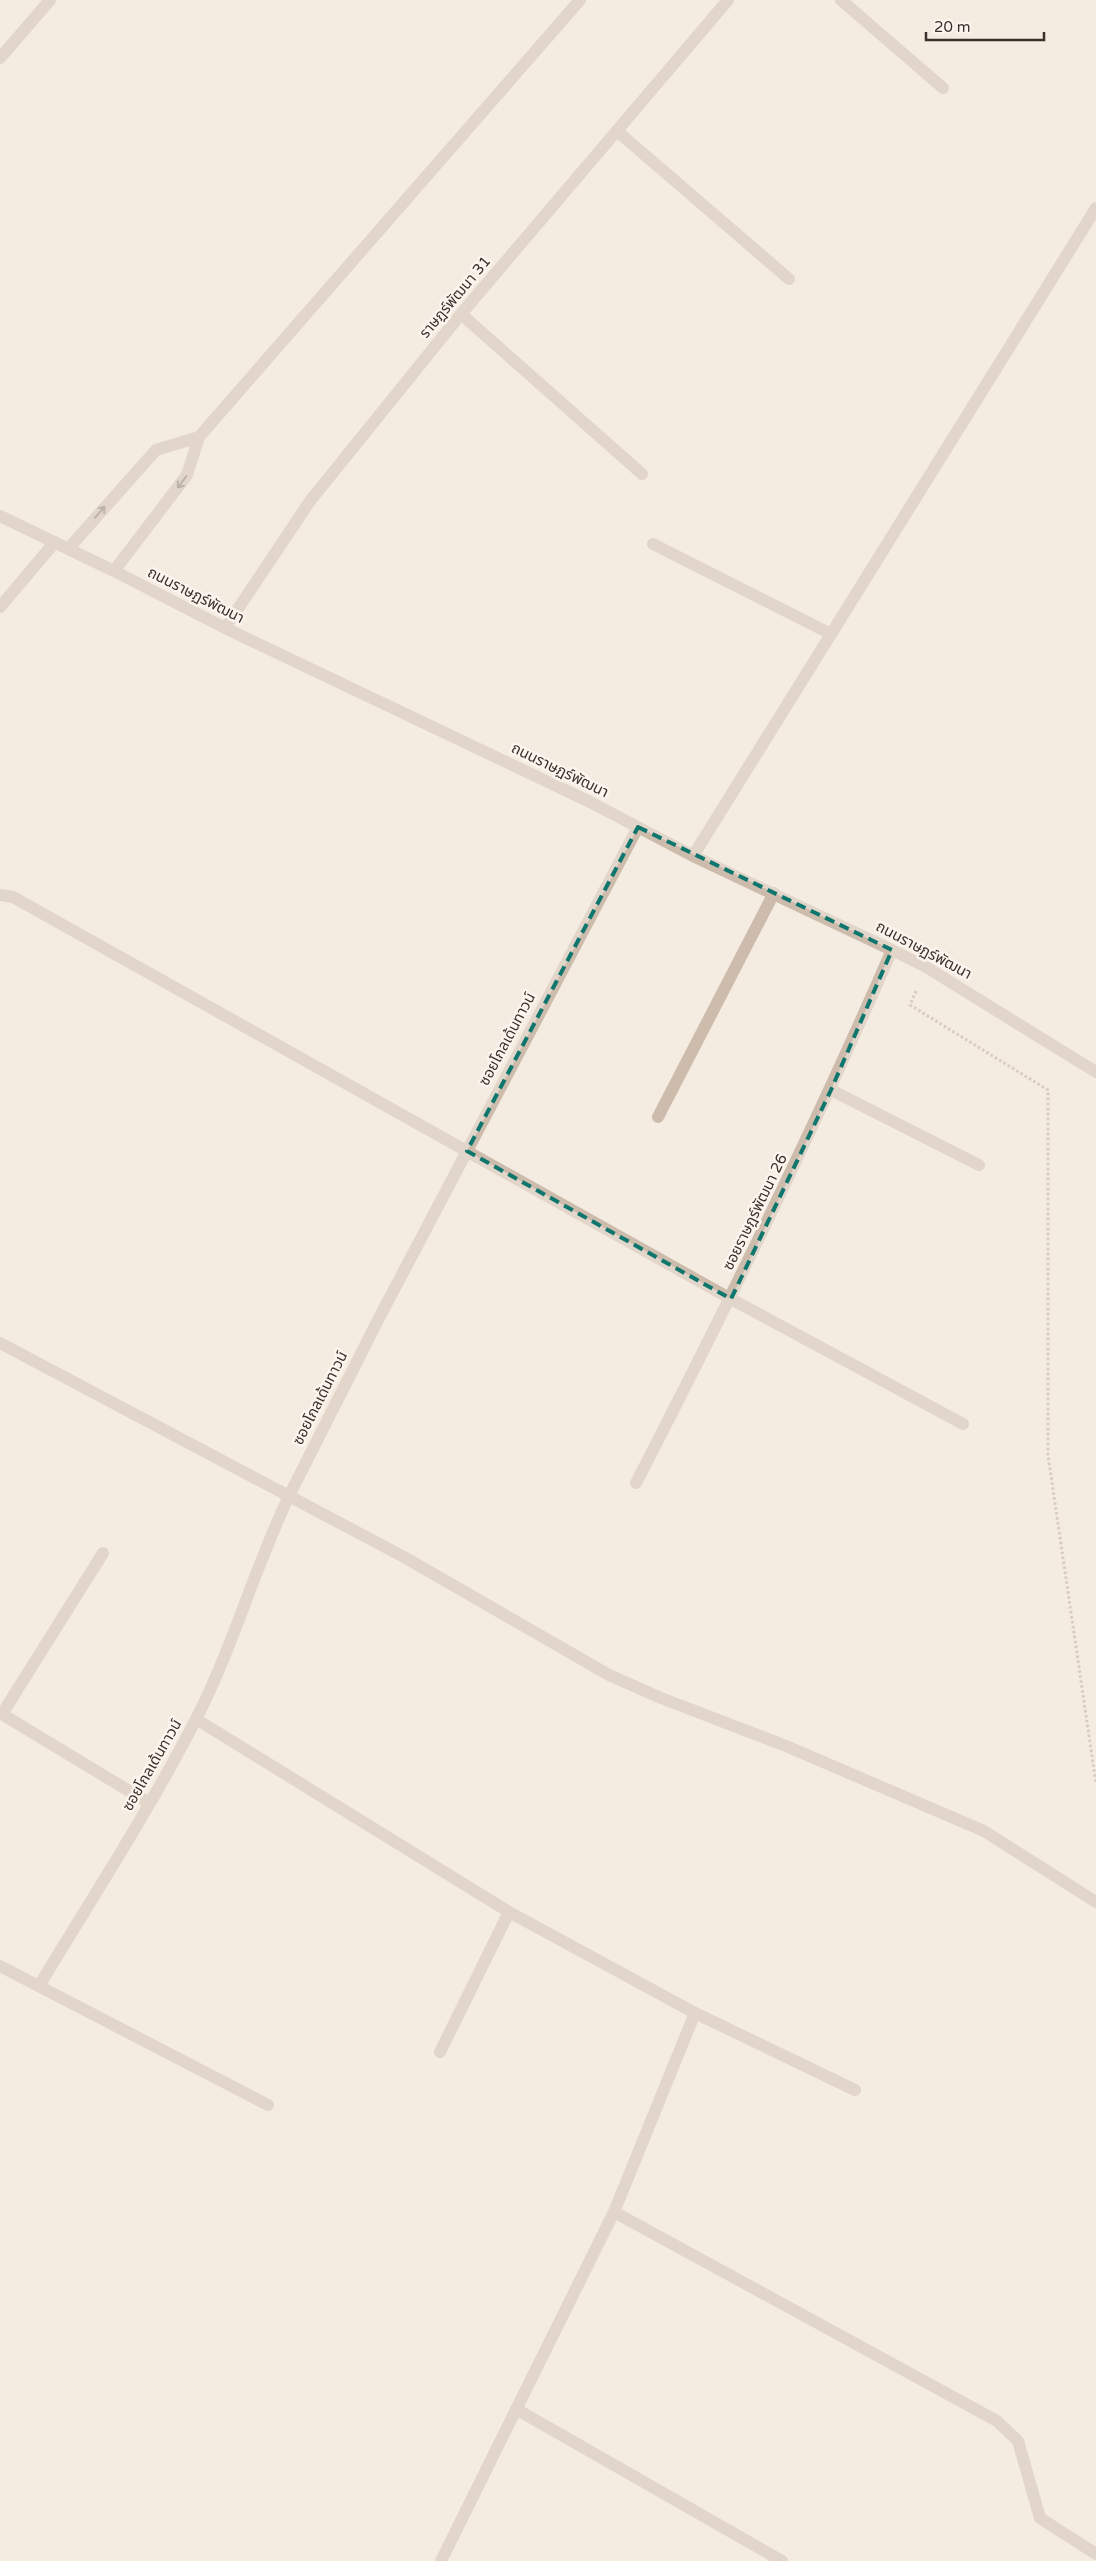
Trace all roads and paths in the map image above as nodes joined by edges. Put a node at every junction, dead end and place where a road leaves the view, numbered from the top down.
1 (50, 0) edge
2 (580, 0) edge
3 (728, 0) edge
4 (840, 0) edge
5 (0, 58) edge
6 (943, 88) dead end
7 (618, 131) junction
8 (1096, 208) edge
9 (789, 279) dead end
10 (461, 314) junction
11 (200, 437) junction
12 (642, 474) dead end
13 (0, 516) edge
14 (55, 542) junction
15 (652, 544) dead end
16 (68, 549) junction
17 (114, 571) junction
18 (0, 607) edge
19 (225, 628) junction
20 (831, 634) junction
21 (638, 827) junction
22 (693, 856) junction
23 (774, 894) junction
24 (0, 895) edge
25 (892, 950) junction
26 (926, 967) junction
27 (1096, 1072) edge
28 (831, 1090) junction
29 (658, 1117) dead end
30 (467, 1151) junction
31 (979, 1165) dead end
32 (731, 1299) junction
33 (0, 1343) edge
34 (963, 1424) dead end
35 (636, 1483) dead end
36 (289, 1496) junction
37 (103, 1553) dead end
38 (1, 1714) edge
39 (196, 1719) junction
40 (1096, 1784) edge
41 (149, 1803) junction
42 (1096, 1902) edge
43 (510, 1912) junction
44 (0, 1966) edge
45 (39, 1986) junction
46 (695, 2013) junction
47 (440, 2052) dead end
48 (856, 2090) dead end
49 (268, 2105) dead end
50 (614, 2212) junction
51 (516, 2409) junction
52 (1096, 2554) edge
53 (441, 2561) edge
54 (782, 2561) edge

1 - 5 street
2 - 11 street
3 - 7 street, ราษฎร์พัฒนา 31
4 - 6 street
7 - 9 street
7 - 10 street, ราษฎร์พัฒนา 31
8 - 20 street
10 - 12 street
10 - 19 street, ราษฎร์พัฒนา 31
16 -> 11 street
11 -> 17 street
13 - 14 street, ถนนราษฏร์พัฒนา
14 - 16 street, ถนนราษฏร์พัฒนา
14 - 18 street
15 - 20 street
16 - 17 street, ถนนราษฏร์พัฒนา
17 - 19 street, ถนนราษฏร์พัฒนา
19 - 21 street, ถนนราษฏร์พัฒนา
20 - 22 street
21 - 22 street, ถนนราษฏร์พัฒนา
21 - 30 street, ซอยโกลเด้นทาวน์
22 - 23 street, ถนนราษฏร์พัฒนา
23 - 25 street, ถนนราษฏร์พัฒนา
23 - 29 street
24 - 30 street
25 - 26 street, ถนนราษฏร์พัฒนา
25 - 28 street, ซอยราษฎร์พัฒนา 26
26 - 27 street, ถนนราษฏร์พัฒนา
26 - 40 path
28 - 31 street
28 - 32 street, ซอยราษฎร์พัฒนา 26
30 - 32 street
30 - 36 street, ซอยโกลเด้นทาวน์
32 - 34 street
32 - 35 street, ซอยราษฎร์พัฒนา 26
33 - 36 street
36 - 39 street, ซอยโกลเด้นทาวน์
36 - 42 street
37 - 38 street
38 - 41 street
39 - 41 street, ซอยโกลเด้นทาวน์
39 - 43 street
41 - 45 street, ซอยโกลเด้นทาวน์
43 - 46 street
43 - 47 street
44 - 45 street
45 - 49 street
46 - 48 street
46 - 50 street
50 - 51 street
50 - 52 street
51 - 53 street
51 - 54 street

